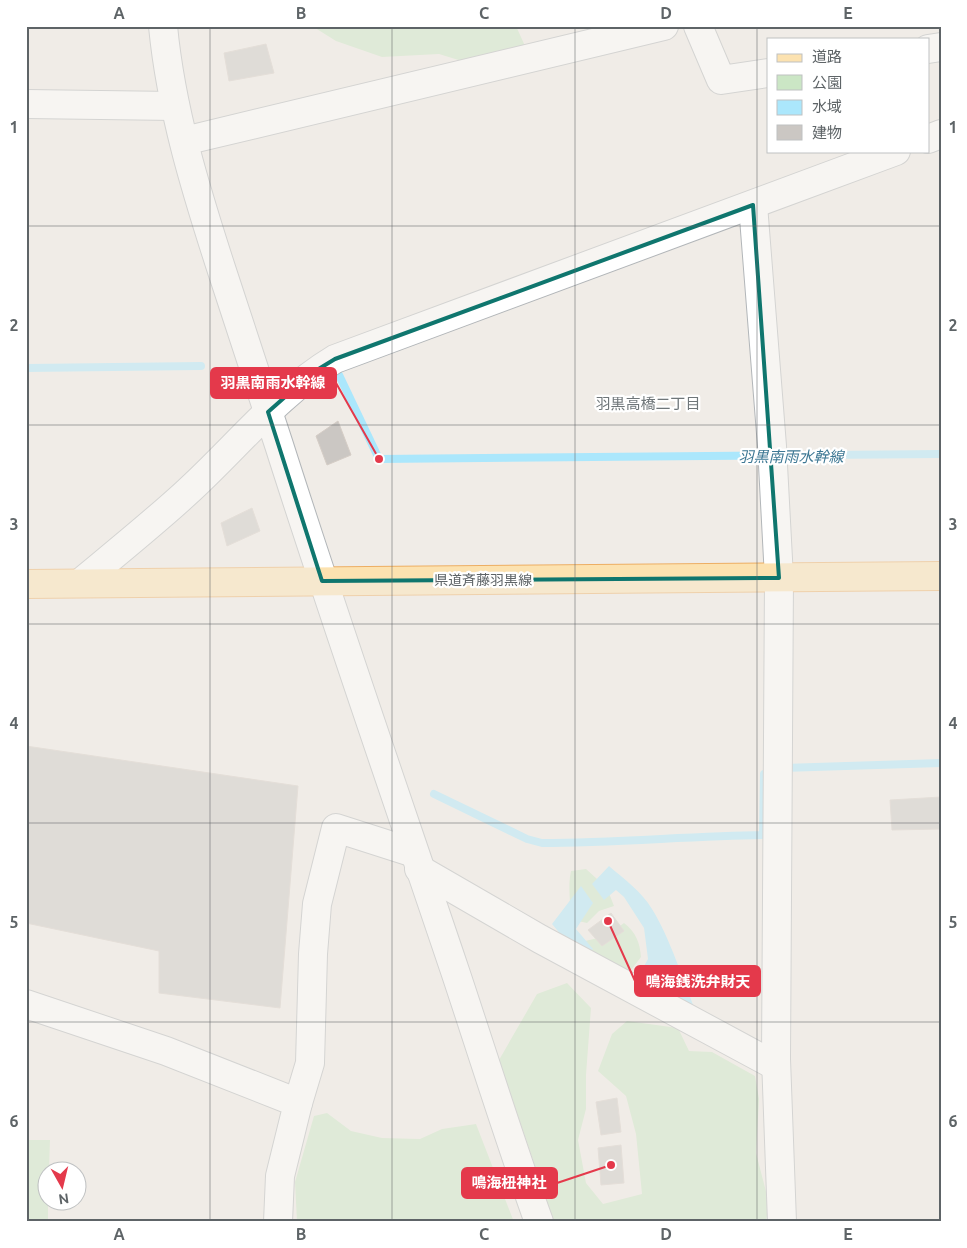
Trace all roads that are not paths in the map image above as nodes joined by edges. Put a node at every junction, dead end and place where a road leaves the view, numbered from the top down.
1 (163, 26) edge
2 (664, 26) edge
3 (698, 26) edge
4 (938, 26) edge
5 (941, 36) edge
6 (767, 73) edge
7 (26, 104) edge
8 (176, 106) junction
9 (184, 141) junction
10 (893, 152) edge
11 (753, 205) junction
12 (268, 412) junction
13 (941, 576) edge
14 (779, 578) junction
15 (322, 581) junction
16 (80, 583) junction
17 (26, 584) edge
18 (417, 861) junction
19 (26, 1004) edge
20 (776, 1066) junction
21 (298, 1103) junction
22 (278, 1222) edge
23 (539, 1222) edge
24 (782, 1222) edge

1 - 8 street
2 - 9 street
3 - 6 street
4 - 5 street
7 - 8 street
8 - 9 street
9 - 12 street
10 - 11 street
11 - 12 street
11 - 14 street
12 - 15 street
12 - 16 street
13 - 14 main road, 県道斉藤羽黒線
14 - 15 main road, 県道斉藤羽黒線
14 - 20 street
15 - 16 main road, 県道斉藤羽黒線
15 - 18 street
16 - 17 main road, 県道斉藤羽黒線
18 - 20 street
18 - 21 street
18 - 23 street
19 - 21 street
20 - 24 street
21 - 22 street

